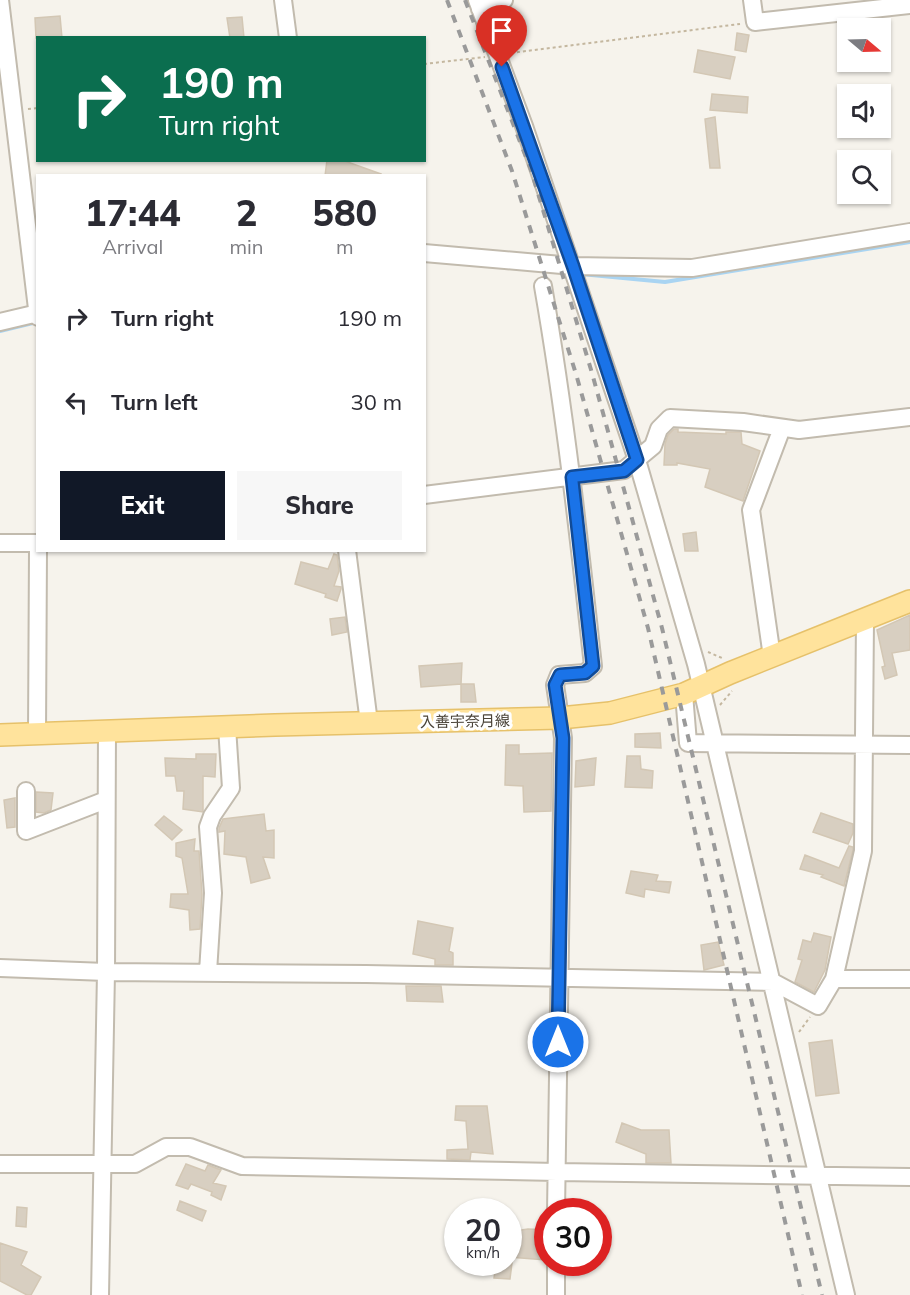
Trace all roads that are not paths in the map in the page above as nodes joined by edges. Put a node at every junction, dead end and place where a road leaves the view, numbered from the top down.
1 (0, 0) edge
2 (283, 0) edge
3 (504, 0) edge
4 (752, 0) edge
5 (478, 4) edge
6 (910, 5) edge
7 (288, 36) edge
8 (910, 232) edge
9 (426, 254) edge
10 (573, 266) junction
11 (543, 285) dead end
12 (36, 306) edge
13 (36, 314) edge
14 (0, 322) edge
15 (910, 417) edge
16 (782, 428) junction
17 (637, 460) junction
18 (572, 477) junction
19 (426, 495) edge
20 (0, 543) edge
21 (36, 543) edge
22 (38, 552) edge
23 (347, 552) edge
24 (910, 601) edge
25 (865, 620) junction
26 (772, 657) junction
27 (693, 690) junction
28 (560, 718) junction
29 (369, 723) junction
30 (227, 727) junction
31 (107, 732) junction
32 (37, 734) junction
33 (0, 735) edge
34 (713, 742) junction
35 (863, 745) junction
36 (910, 745) edge
37 (26, 790) dead end
38 (106, 800) junction
39 (0, 968) edge
40 (106, 972) junction
41 (208, 972) junction
42 (558, 977) junction
43 (834, 979) junction
44 (910, 979) edge
45 (773, 982) junction
46 (0, 1164) edge
47 (102, 1166) junction
48 (557, 1172) junction
49 (818, 1175) junction
50 (910, 1177) edge
51 (556, 1198) edge
52 (556, 1276) edge
53 (100, 1295) edge
54 (556, 1295) edge
55 (846, 1295) edge

1 - 12 street
2 - 7 street
3 - 5 street
4 - 6 street
5 - 10 street
8 - 10 street
9 - 10 street
10 - 17 street
11 - 18 street
13 - 14 street
15 - 16 street
16 - 17 street
16 - 26 street
17 - 18 street
17 - 27 street
18 - 19 street
18 - 28 street
20 - 21 street
22 - 32 street
23 - 29 street
24 - 25 main road, 入善宇奈月線
25 - 26 main road, 入善宇奈月線
25 - 35 street
26 - 27 main road, 入善宇奈月線
27 - 28 main road, 入善宇奈月線
27 - 34 street
27 - 34 street
28 - 29 main road, 入善宇奈月線
28 - 42 street
29 - 30 main road, 入善宇奈月線
30 - 31 main road, 入善宇奈月線
30 - 41 street
31 - 32 main road, 入善宇奈月線
31 - 38 street
32 - 33 main road, 入善宇奈月線
34 - 35 street
34 - 45 street
35 - 36 street
35 - 43 street
37 - 38 street
38 - 40 street
39 - 40 street
40 - 41 street
40 - 47 street
41 - 42 street
42 - 45 street
42 - 48 street
43 - 44 street
43 - 45 street
45 - 49 street
46 - 47 street
47 - 48 street
47 - 53 street
48 - 49 street
48 - 51 street
49 - 50 street
49 - 55 street
52 - 54 street

